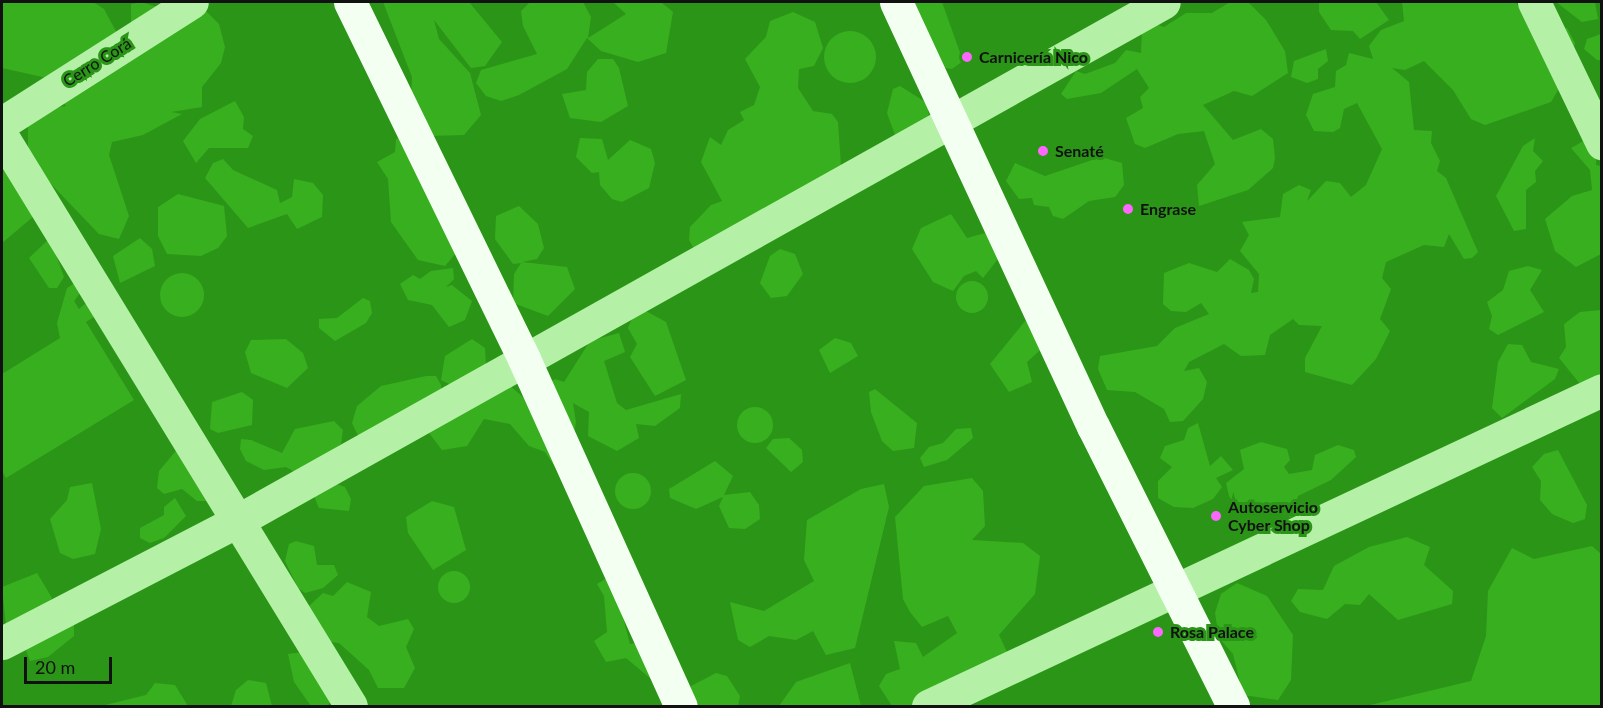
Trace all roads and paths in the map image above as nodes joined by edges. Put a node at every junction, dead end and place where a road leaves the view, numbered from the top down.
1 (192, 2) edge
2 (350, 2) edge
3 (896, 2) edge
4 (1164, 2) edge
5 (1534, 2) edge
6 (954, 119) junction
7 (2, 123) edge
8 (2, 136) edge
9 (1602, 142) edge
10 (524, 359) junction
11 (1602, 390) edge
12 (237, 521) junction
13 (1173, 589) junction
14 (2, 644) edge
15 (351, 706) edge
16 (681, 706) edge
17 (927, 706) edge
18 (1233, 706) edge

1 - 7 street, Cerro Corá
2 - 10 main road
3 - 6 main road
4 - 6 street
5 - 9 street
6 - 10 street
6 - 13 main road
8 - 12 street
10 - 12 street
10 - 16 main road
11 - 13 street
12 - 14 street
12 - 15 street
13 - 17 street
13 - 18 main road

